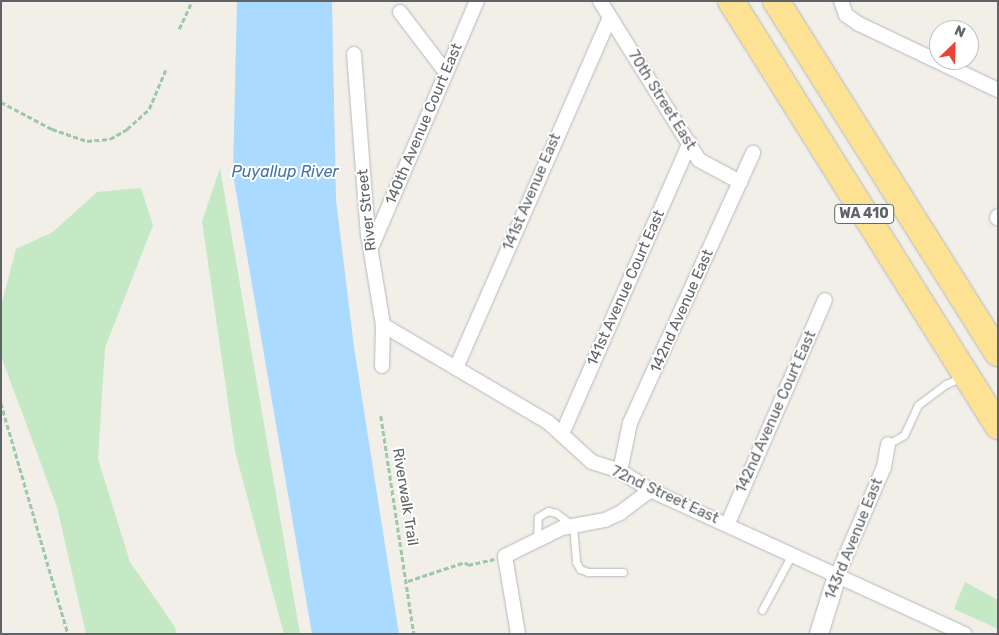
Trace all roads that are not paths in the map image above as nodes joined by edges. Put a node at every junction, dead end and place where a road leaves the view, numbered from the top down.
1 (478, 1) edge
2 (600, 1) edge
3 (731, 1) edge
4 (776, 1) edge
5 (841, 3) edge
6 (400, 12) dead end
7 (610, 16) junction
8 (354, 54) dead end
9 (446, 71) junction
10 (998, 90) edge
11 (690, 143) junction
12 (753, 153) dead end
13 (740, 182) junction
14 (371, 248) junction
15 (825, 300) dead end
16 (383, 325) junction
17 (998, 353) edge
18 (382, 366) dead end
19 (456, 368) junction
20 (966, 376) junction
21 (998, 426) edge
22 (562, 434) junction
23 (888, 444) joint
24 (620, 471) junction
25 (650, 490) junction
26 (728, 523) junction
27 (573, 526) junction
28 (537, 541) junction
29 (792, 554) junction
30 (623, 572) dead end
31 (837, 576) junction
32 (762, 610) dead end
33 (518, 634) edge
34 (819, 634) edge
35 (966, 634) edge

1 - 9 street, 140th Avenue Court East
2 - 7 street, 70th Street East
3 - 20 highway, WA 410
4 - 17 highway, WA 410
5 - 10 street
6 - 9 street
7 - 11 street, 70th Street East
7 - 19 street, 141st Avenue East
8 - 14 street, River Street
9 - 14 street, 140th Avenue Court East
11 - 13 street, 70th Street East
11 - 22 street, 141st Avenue Court East
12 - 13 street, 142nd Avenue East
13 - 24 street, 142nd Avenue East
14 - 16 street, River Street
15 - 26 street, 142nd Avenue Court East
16 - 18 street, River Street
16 - 19 street, 72nd Street East
19 - 22 street, 72nd Street East
20 - 21 highway, WA 410
20 - 23 lane
22 - 24 street, 72nd Street East
23 - 31 street, 143rd Avenue East
24 - 25 street, 72nd Street East
25 - 26 street, 72nd Street East
25 - 27 street
26 - 29 street, 72nd Street East
27 - 28 street
27 - 28 lane
27 - 30 lane
28 - 33 street
29 - 31 street, 72nd Street East
29 - 32 lane
31 - 34 street, 143rd Avenue East
31 - 35 street, 72nd Street East

